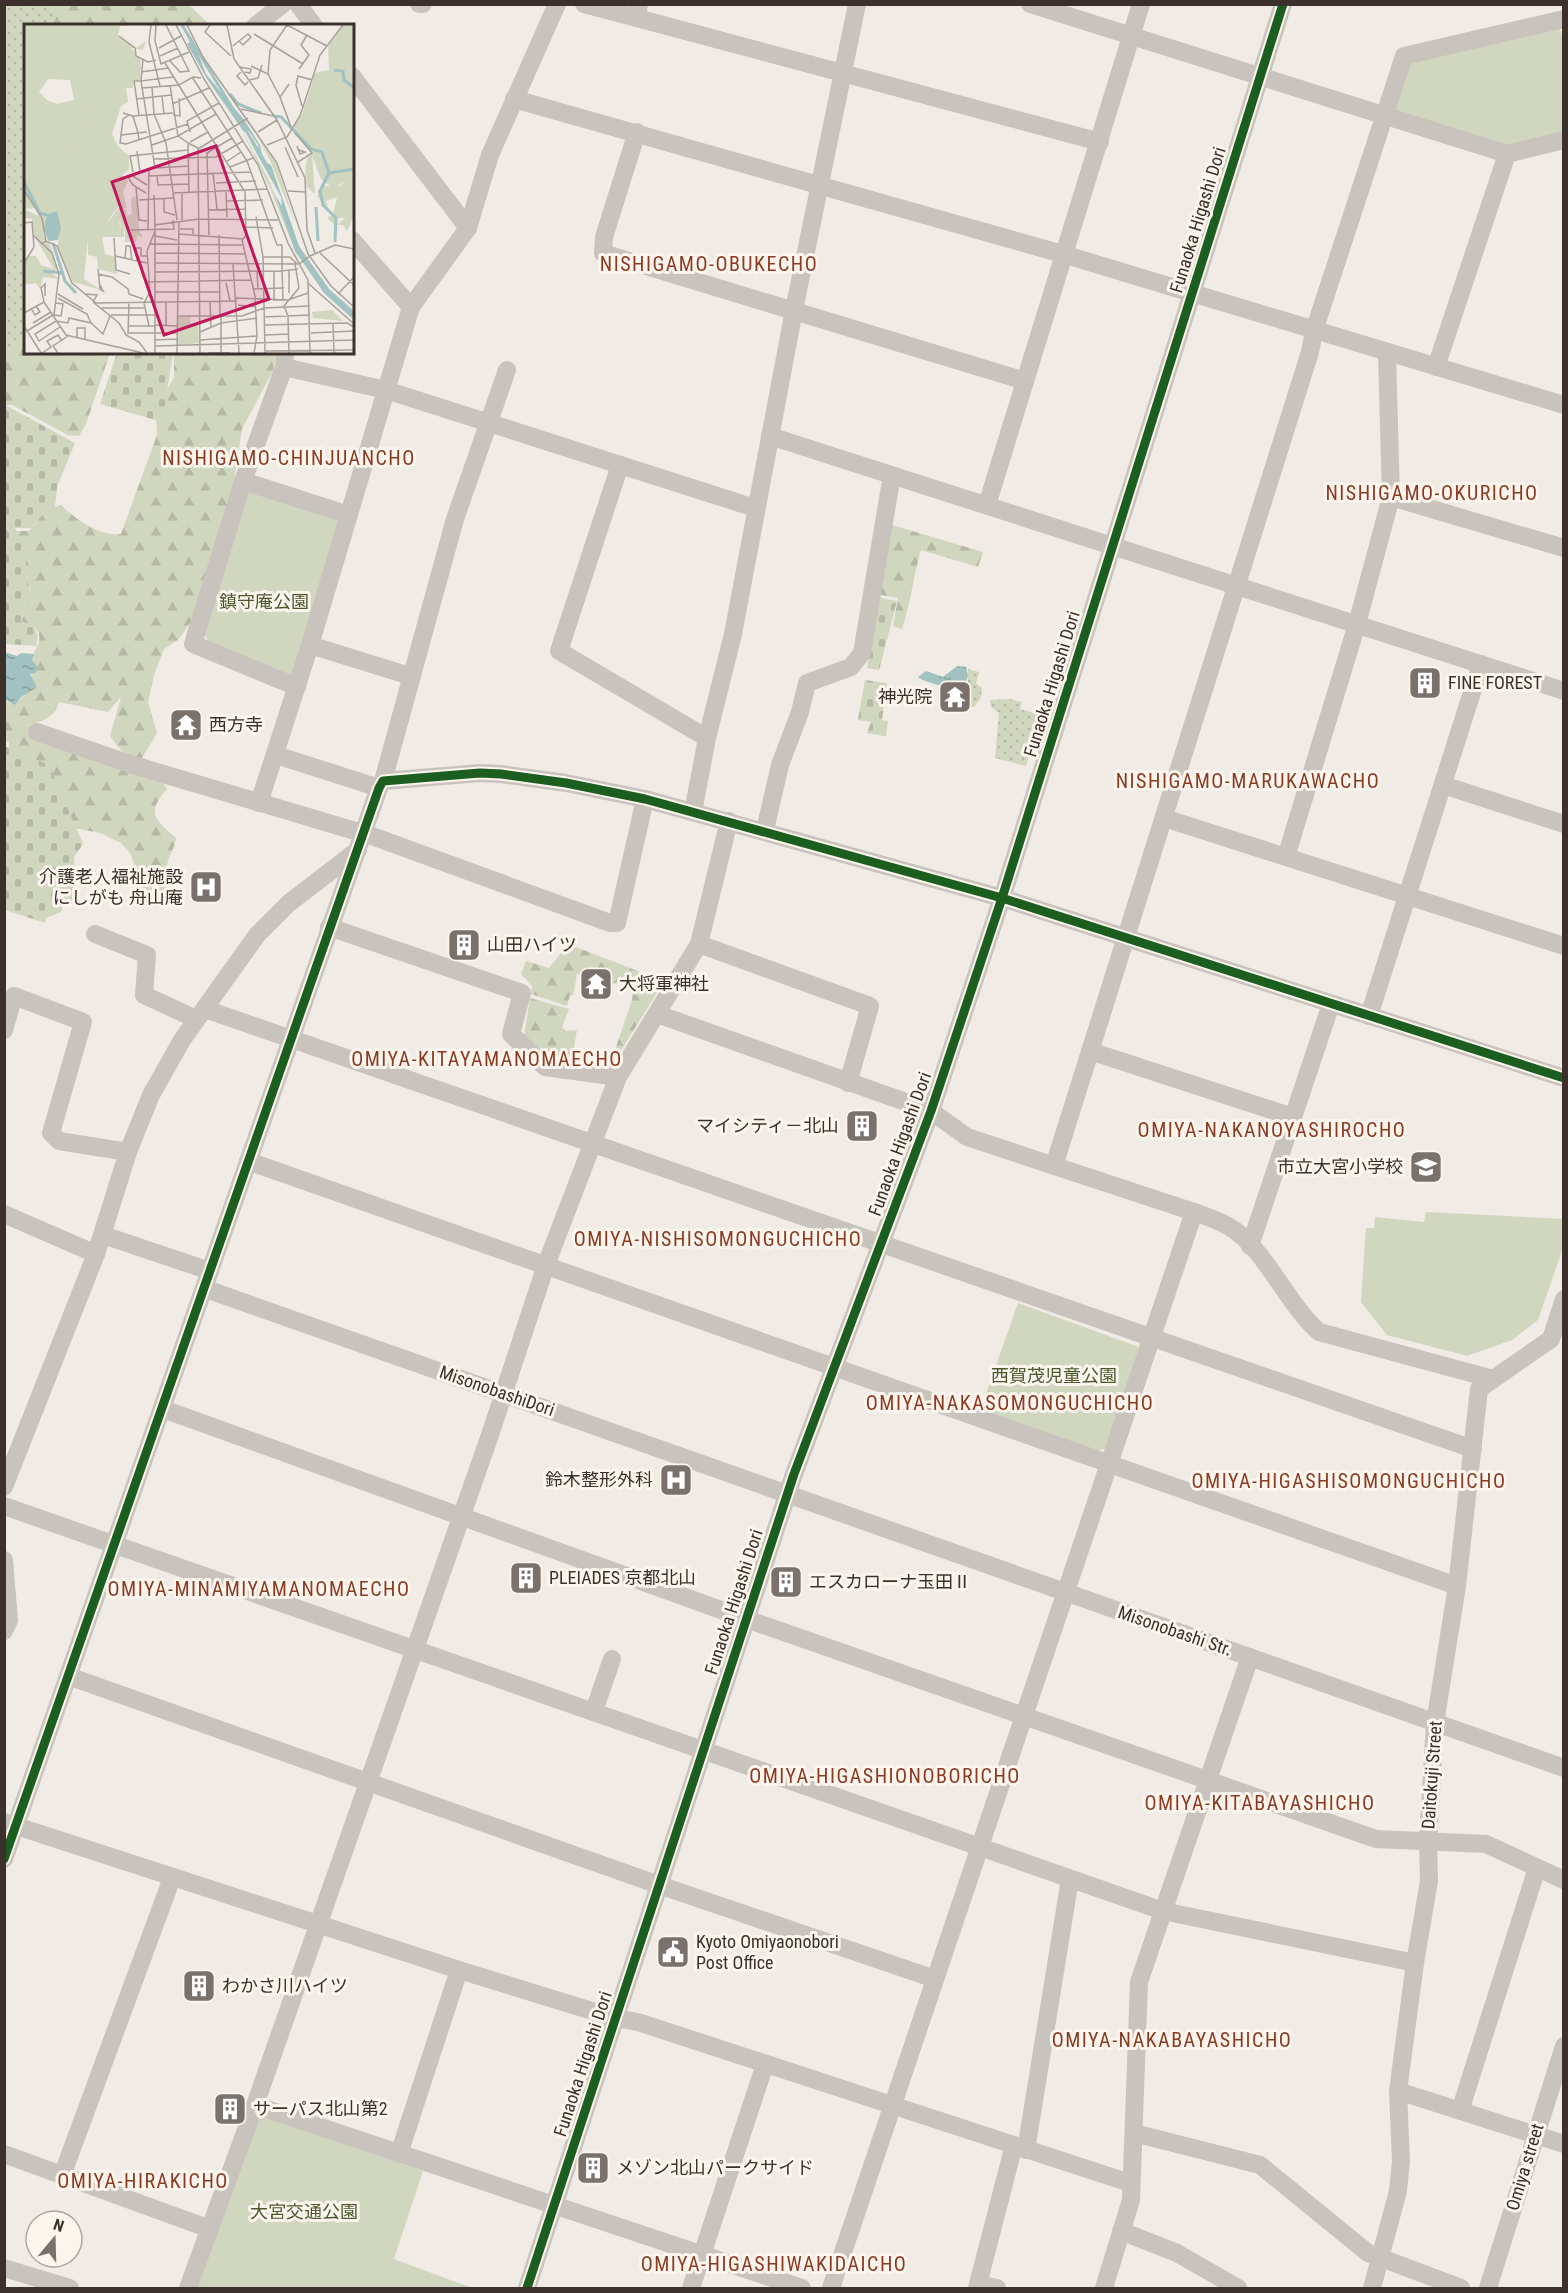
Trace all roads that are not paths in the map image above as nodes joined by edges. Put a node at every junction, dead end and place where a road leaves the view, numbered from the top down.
1 (283, 4) edge
2 (298, 4) edge
3 (557, 4) edge
4 (584, 4) edge
5 (857, 4) edge
6 (1030, 4) edge
7 (1141, 4) edge
8 (1283, 4) edge
9 (638, 11) edge
10 (1563, 19) edge
11 (258, 24) edge
12 (313, 24) edge
13 (1132, 35) junction
14 (842, 72) junction
15 (1261, 76) junction
16 (354, 79) edge
17 (514, 99) junction
18 (1385, 116) junction
19 (637, 132) junction
20 (1563, 140) edge
21 (1101, 142) junction
22 (1507, 154) junction
23 (819, 185) junction
24 (468, 228) junction
25 (354, 242) edge
26 (1066, 255) junction
27 (1192, 294) junction
28 (411, 307) junction
29 (794, 310) junction
30 (1314, 331) junction
31 (1388, 352) junction
32 (284, 360) edge
33 (1436, 367) junction
34 (507, 370) dead end
35 (1025, 381) junction
36 (387, 390) junction
37 (1563, 405) edge
38 (489, 422) junction
39 (770, 436) junction
40 (620, 465) junction
41 (892, 475) junction
42 (243, 481) junction
43 (1391, 497) junction
44 (987, 505) junction
45 (755, 508) junction
46 (349, 515) junction
47 (1113, 545) junction
48 (1563, 548) edge
49 (1236, 585) junction
50 (1357, 624) junction
51 (310, 645) junction
52 (1481, 664) junction
53 (410, 676) junction
54 (297, 687) junction
55 (1563, 691) edge
56 (37, 732) dead end
57 (707, 738) junction
58 (276, 755) junction
59 (381, 784) junction
60 (1443, 785) junction
61 (645, 799) junction
62 (259, 803) junction
63 (693, 812) junction
64 (1164, 818) junction
65 (729, 821) junction
66 (1563, 824) edge
67 (765, 830) junction
68 (360, 842) junction
69 (1286, 857) junction
70 (1408, 896) junction
71 (1002, 898) junction
72 (329, 927) junction
73 (95, 934) dead end
74 (1127, 939) junction
75 (699, 944) junction
76 (1563, 946) edge
77 (1331, 1004) junction
78 (200, 1014) junction
79 (657, 1014) junction
80 (1369, 1016) junction
81 (4, 1030) edge
82 (290, 1038) junction
83 (1090, 1051) junction
84 (618, 1077) junction
85 (1563, 1078) edge
86 (849, 1083) junction
87 (931, 1111) junction
88 (1293, 1117) junction
89 (591, 1143) junction
90 (128, 1152) junction
91 (248, 1161) junction
92 (1054, 1166) junction
93 (1194, 1212) junction
94 (4, 1214) edge
95 (103, 1235) junction
96 (881, 1243) junction
97 (1250, 1246) junction
98 (96, 1254) junction
99 (546, 1266) junction
100 (208, 1280) junction
101 (1563, 1299) edge
102 (1151, 1337) junction
103 (1557, 1341) edge
104 (835, 1367) junction
105 (1493, 1379) junction
106 (504, 1394) junction
107 (163, 1409) junction
108 (1473, 1449) junction
109 (1108, 1464) junction
110 (4, 1487) edge
111 (787, 1494) junction
112 (4, 1506) edge
113 (460, 1516) junction
114 (116, 1544) junction
115 (4, 1560) edge
116 (1458, 1586) junction
117 (1065, 1592) junction
118 (746, 1619) junction
119 (4, 1631) edge
120 (415, 1648) junction
121 (1250, 1658) junction
122 (612, 1659) dead end
123 (68, 1676) junction
124 (594, 1712) junction
125 (1024, 1717) junction
126 (1435, 1723) junction
127 (703, 1750) junction
128 (1563, 1768) edge
129 (1208, 1781) junction
130 (368, 1782) junction
131 (11, 1824) edge
132 (1428, 1840) junction
133 (979, 1848) junction
134 (4, 1859) edge
135 (1537, 1868) junction
136 (172, 1878) junction
137 (1070, 1879) junction
138 (1563, 1880) edge
139 (659, 1885) junction
140 (1163, 1911) junction
141 (318, 1922) junction
142 (1415, 1964) junction
143 (459, 1970) junction
144 (935, 1979) junction
145 (615, 2018) junction
146 (1563, 2046) edge
147 (765, 2064) junction
148 (1398, 2091) junction
149 (255, 2105) junction
150 (892, 2106) junction
151 (1460, 2111) junction
152 (1134, 2133) junction
153 (1534, 2135) junction
154 (1563, 2144) edge
155 (1020, 2147) junction
156 (4, 2154) edge
157 (399, 2154) junction
158 (63, 2173) junction
159 (1130, 2183) junction
160 (554, 2206) junction
161 (210, 2229) junction
162 (1120, 2231) junction
163 (702, 2254) junction
164 (1381, 2260) junction
165 (4, 2268) edge
166 (977, 2286) edge
167 (70, 2289) edge
168 (188, 2289) edge
169 (527, 2289) edge
170 (691, 2289) edge
171 (802, 2289) edge
172 (831, 2289) edge
173 (997, 2289) edge
174 (1104, 2289) edge
175 (1239, 2289) edge
176 (1372, 2289) edge
177 (1461, 2289) edge
178 (1488, 2289) edge

1 - 11 street
2 - 12 street
3 - 17 street
4 - 9 street
5 - 14 street
6 - 13 street
7 - 13 street
8 - 15 street, Funaoka Higashi Dori
9 - 14 street
10 - 18 street
13 - 15 street
13 - 21 street
14 - 21 street
14 - 23 street
15 - 18 street
15 - 27 street, Funaoka Higashi Dori
16 - 24 street
17 - 19 street
17 - 24 street
18 - 22 street
18 - 30 street
19 - 23 street
19 - 29 street
20 - 22 street
21 - 26 street
22 - 33 street
23 - 26 street
23 - 29 street
24 - 28 street
25 - 28 street
26 - 27 street
26 - 35 street
27 - 30 street
27 - 47 street, Funaoka Higashi Dori
28 - 36 street
29 - 35 street
29 - 39 street
30 - 31 street
30 - 49 street
31 - 33 street
31 - 43 street
32 - 36 street
32 - 42 street
33 - 37 street
34 - 38 street
35 - 44 street
36 - 38 street
36 - 46 street
38 - 40 street
38 - 53 street
39 - 41 street
39 - 45 street
40 - 45 street
40 - 57 street
41 - 44 street
41 - 67 street
42 - 46 street
42 - 54 street
43 - 48 street
43 - 50 street
44 - 47 street
45 - 57 street
46 - 51 street
47 - 49 street
47 - 71 street, Funaoka Higashi Dori
49 - 50 street
49 - 64 street
50 - 52 street
50 - 69 street
51 - 53 street
51 - 54 street
52 - 55 street
52 - 60 street
53 - 59 street
54 - 58 street
56 - 62 street
57 - 63 street
58 - 59 street
58 - 62 street
59 - 61 street
59 - 68 street
60 - 66 street
60 - 70 street
61 - 63 street
61 - 68 street
62 - 68 street
63 - 65 street
64 - 69 street
64 - 74 street
65 - 67 street
65 - 75 street
67 - 71 street
68 - 72 street
68 - 78 street
69 - 70 street
70 - 76 street
70 - 80 street
71 - 74 street
71 - 87 street, Funaoka Higashi Dori
72 - 82 street
72 - 84 street
73 - 78 street
74 - 77 street
74 - 83 street
75 - 79 street
75 - 86 street
77 - 80 street
77 - 88 street
78 - 82 street
78 - 90 street
79 - 84 street
79 - 86 street
80 - 85 street
81 - 90 street
82 - 89 street
82 - 91 street
83 - 88 street
83 - 92 street
84 - 89 street
86 - 87 street
87 - 92 street
87 - 96 street, Funaoka Higashi Dori
88 - 97 street
89 - 96 street
89 - 99 street
90 - 95 street
91 - 99 street
91 - 100 street
92 - 93 street
93 - 97 street
93 - 102 street
94 - 98 street
95 - 98 street
95 - 100 street, MisonobashiDori
96 - 102 street
96 - 104 street, Funaoka Higashi Dori
97 - 105 street
98 - 110 street
99 - 104 street
99 - 106 street
100 - 106 street, MisonobashiDori
100 - 107 street
101 - 103 street, Daitokuji Street
102 - 108 street
102 - 109 street
103 - 105 street, Daitokuji Street
104 - 109 street
104 - 111 street, Funaoka Higashi Dori
105 - 108 street, Daitokuji Street
106 - 111 street, MisonobashiDori
106 - 113 street
107 - 113 street
107 - 114 street
108 - 116 street, Daitokuji Street
109 - 116 street
109 - 117 street
111 - 117 street, Misonobashi Str.
111 - 118 street, Funaoka Higashi Dori
112 - 114 street
113 - 118 street
113 - 120 street
114 - 120 street
114 - 123 street
115 - 119 street
116 - 126 street, Daitokuji Street
117 - 121 street, Misonobashi Str.
117 - 125 street
118 - 125 street
118 - 127 street, Funaoka Higashi Dori
120 - 124 street
120 - 130 street
121 - 126 street, Misonobashi Str.
121 - 129 street
122 - 124 street
123 - 130 street
123 - 131 street
124 - 127 street
125 - 129 street
125 - 133 street
126 - 128 street, Misonobashi Str.
126 - 132 street, Daitokuji Street
127 - 133 street
127 - 139 street, Funaoka Higashi Dori
129 - 132 street
129 - 140 street
130 - 139 street
130 - 141 street
131 - 134 street
131 - 136 street
132 - 135 street
132 - 142 street, Daitokuji Street
133 - 137 street
133 - 144 street
135 - 138 street
135 - 151 street
136 - 141 street
136 - 158 street
137 - 140 street
137 - 155 street
139 - 144 street
139 - 145 street, Funaoka Higashi Dori
140 - 142 street
140 - 152 street
141 - 143 street
141 - 149 street
142 - 148 street, Daitokuji Street
143 - 145 street
143 - 157 street
144 - 150 street
145 - 147 street
145 - 160 street, Funaoka Higashi Dori
146 - 153 street, Omiya street
147 - 150 street
147 - 163 street
148 - 151 street
148 - 164 street, Daitokuji Street
149 - 157 street
149 - 161 street
150 - 155 street
150 - 172 street
151 - 153 street
152 - 159 street
152 - 164 street
153 - 154 street
153 - 178 street, Omiya street
155 - 159 street
155 - 166 street
156 - 158 street
157 - 160 street
158 - 161 street
159 - 162 street
160 - 163 street
160 - 169 street, Funaoka Higashi Dori
161 - 168 street
162 - 174 street
162 - 175 street
163 - 170 street
163 - 171 street
164 - 176 street, Daitokuji Street
164 - 177 street
165 - 167 street
166 - 173 street

